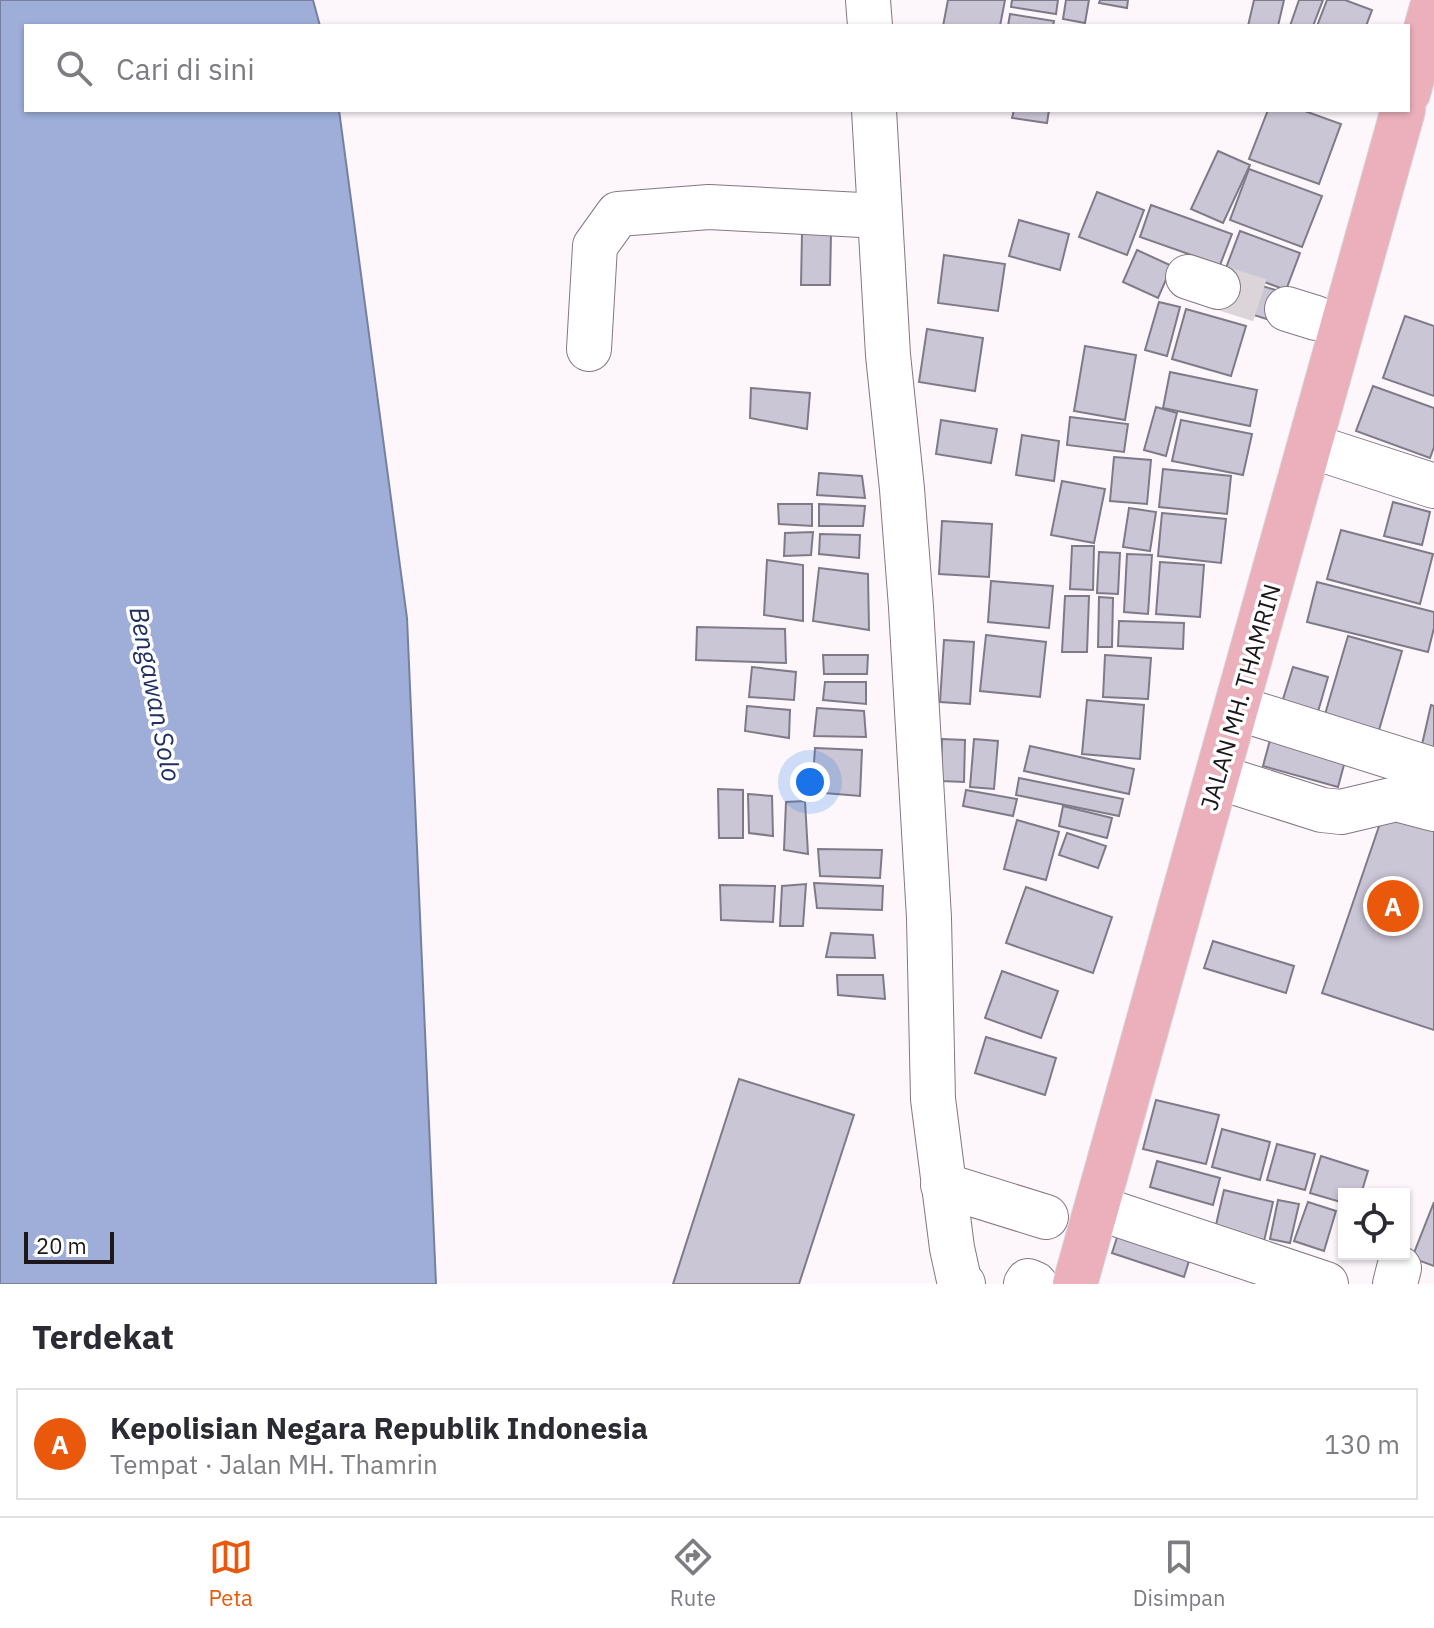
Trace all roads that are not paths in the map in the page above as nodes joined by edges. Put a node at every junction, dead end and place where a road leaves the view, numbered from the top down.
1 (868, 0) edge
2 (1404, 0) edge
3 (1434, 0) edge
4 (870, 24) edge
5 (1398, 24) edge
6 (1410, 86) edge
7 (874, 112) edge
8 (1373, 112) edge
9 (1402, 112) edge
10 (880, 216) junction
11 (589, 349) dead end
12 (1302, 438) junction
13 (1434, 486) edge
14 (1237, 708) junction
15 (1210, 770) junction
16 (1434, 770) edge
17 (1434, 809) edge
18 (1163, 920) junction
19 (943, 1185) junction
20 (1098, 1208) junction
21 (1046, 1217) dead end
22 (963, 1284) edge
23 (1026, 1284) edge
24 (1035, 1284) edge
25 (1052, 1284) edge
26 (1075, 1284) edge
27 (1326, 1284) edge

1 - 4 street
2 - 5 main road
3 - 6 main road
7 - 10 street
8 - 12 main road, JALAN MH. THAMRIN
9 - 12 main road, JALAN MH. THAMRIN
10 - 11 street
10 - 19 street
12 - 13 street
12 - 14 main road, JALAN MH. THAMRIN
12 - 15 main road, JALAN MH. THAMRIN
14 - 15 main road, JALAN MH. THAMRIN
14 - 16 street
15 - 17 street
15 - 18 main road, JALAN MH. THAMRIN
18 - 20 main road, JALAN MH. THAMRIN
18 - 25 main road, JALAN MH. THAMRIN
19 - 21 street
19 - 22 street
20 - 26 main road, JALAN MH. THAMRIN
20 - 27 street
23 - 24 street

